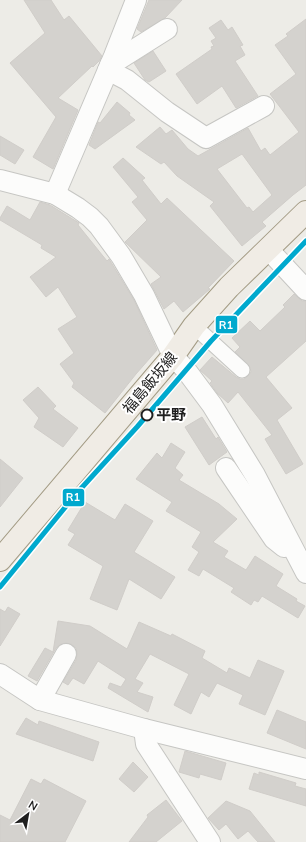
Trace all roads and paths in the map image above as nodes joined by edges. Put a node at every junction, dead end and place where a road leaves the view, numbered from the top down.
1 (136, 0) edge
2 (167, 29) dead end
3 (109, 67) junction
4 (264, 106) dead end
5 (2, 186) edge
6 (55, 194) junction
7 (306, 212) edge
8 (268, 249) junction
9 (306, 290) edge
10 (194, 326) junction
11 (173, 356) junction
12 (242, 370) dead end
13 (226, 468) dead end
14 (301, 549) edge
15 (0, 560) edge
16 (306, 573) edge
17 (66, 654) dead end
18 (0, 674) edge
19 (40, 700) junction
20 (144, 729) junction
21 (306, 769) edge
22 (210, 842) edge

1 - 3 street
2 - 3 street
3 - 4 street
3 - 6 street
5 - 6 street
6 - 11 street
7 - 8 main road, 福島飯坂線
8 - 9 street
8 - 10 main road, 福島飯坂線
10 - 11 main road, 福島飯坂線
10 - 12 street
11 - 14 street
11 - 15 main road, 福島飯坂線
13 - 14 street
14 - 16 street
17 - 19 street
18 - 19 street
19 - 20 street
20 - 21 street
20 - 22 street

